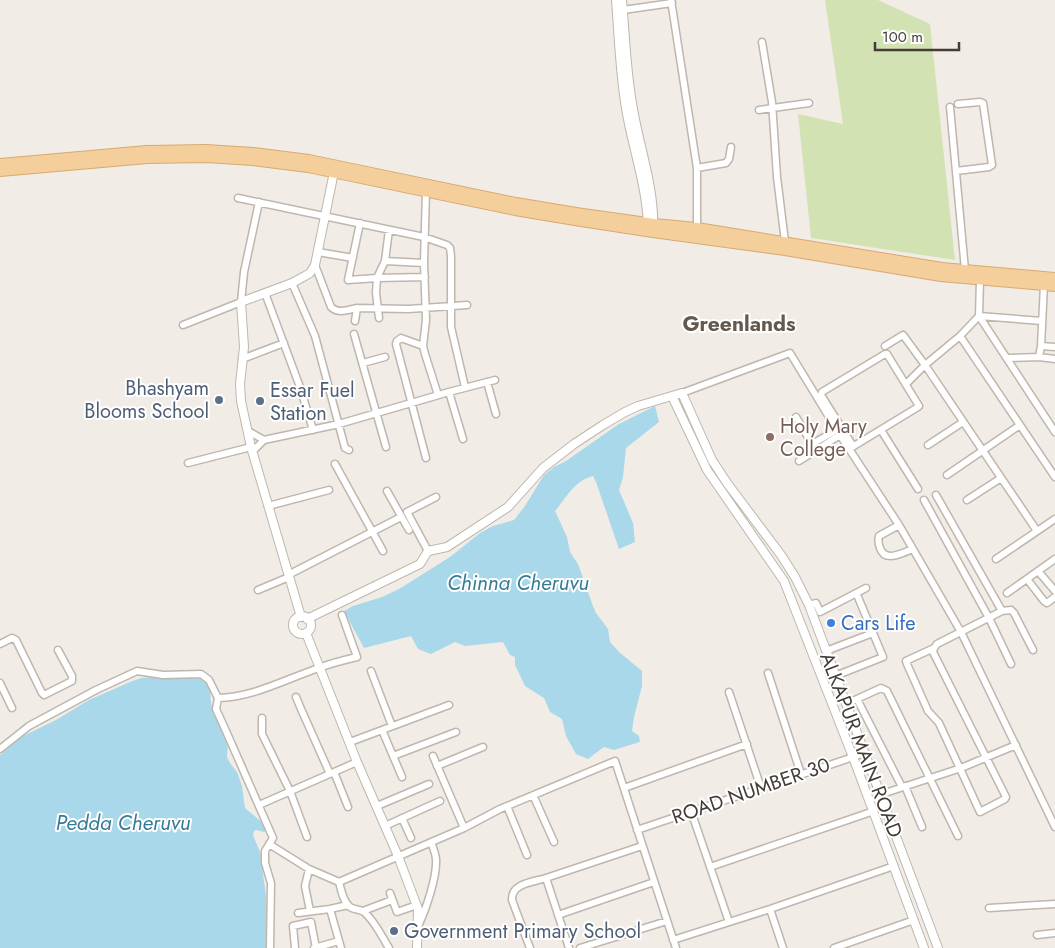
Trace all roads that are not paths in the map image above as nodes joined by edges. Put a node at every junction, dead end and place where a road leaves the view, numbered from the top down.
1 (616, 0) edge
2 (622, 0) edge
3 (671, 1) edge
4 (623, 10) junction
5 (762, 42) dead end
6 (623, 43) junction
7 (809, 103) dead end
8 (958, 104) dead end
9 (950, 107) dead end
10 (772, 108) junction
11 (759, 110) dead end
12 (730, 147) dead end
13 (0, 164) edge
14 (697, 168) junction
15 (0, 171) edge
16 (956, 171) junction
17 (334, 172) junction
18 (426, 192) junction
19 (238, 198) dead end
20 (259, 202) junction
21 (325, 216) junction
22 (360, 224) junction
23 (651, 228) junction
24 (698, 228) junction
25 (389, 230) junction
26 (424, 237) junction
27 (785, 242) junction
28 (318, 252) junction
29 (353, 258) junction
30 (385, 261) junction
31 (424, 262) junction
32 (315, 265) junction
33 (965, 270) junction
34 (425, 277) junction
35 (377, 278) junction
36 (1055, 278) edge
37 (980, 280) junction
38 (292, 282) junction
39 (1044, 285) junction
40 (1055, 286) edge
41 (265, 293) junction
42 (241, 302) junction
43 (467, 305) dead end
44 (450, 306) junction
45 (357, 308) junction
46 (426, 308) junction
47 (378, 309) junction
48 (979, 316) junction
49 (379, 318) dead end
50 (355, 321) dead end
51 (1042, 321) junction
52 (183, 325) dead end
53 (354, 334) dead end
54 (960, 336) junction
55 (284, 343) junction
56 (423, 346) junction
57 (885, 346) dead end
58 (1041, 346) junction
59 (1055, 347) edge
60 (385, 357) dead end
61 (1039, 357) junction
62 (1008, 358) junction
63 (242, 359) junction
64 (1055, 359) edge
65 (363, 364) junction
66 (925, 365) junction
67 (495, 380) dead end
68 (487, 382) junction
69 (906, 384) junction
70 (465, 387) junction
71 (301, 390) junction
72 (448, 392) junction
73 (682, 392) junction
74 (277, 394) dead end
75 (438, 395) junction
76 (672, 396) junction
77 (412, 403) junction
78 (377, 414) junction
79 (496, 414) dead end
80 (796, 417) dead end
81 (963, 422) junction
82 (339, 424) junction
83 (1020, 426) junction
84 (313, 430) junction
85 (881, 430) junction
86 (248, 431) junction
87 (1055, 432) edge
88 (839, 433) junction
89 (463, 439) dead end
90 (264, 440) junction
91 (928, 444) dead end
92 (386, 447) dead end
93 (851, 448) junction
94 (252, 450) junction
95 (349, 450) dead end
96 (983, 452) junction
97 (426, 458) dead end
98 (799, 461) dead end
99 (188, 463) dead end
100 (335, 464) dead end
101 (1054, 474) edge
102 (947, 475) dead end
103 (1001, 478) junction
104 (918, 489) dead end
105 (329, 490) dead end
106 (388, 491) dead end
107 (936, 495) dead end
108 (436, 497) dead end
109 (924, 500) dead end
110 (967, 500) dead end
111 (268, 506) junction
112 (402, 517) junction
113 (1055, 519) edge
114 (899, 525) junction
115 (408, 530) dead end
116 (1037, 531) junction
117 (373, 532) junction
118 (912, 548) junction
119 (383, 551) dead end
120 (428, 551) junction
121 (996, 559) dead end
122 (1055, 559) edge
123 (791, 571) junction
124 (1038, 571) junction
125 (289, 576) junction
126 (782, 577) junction
127 (1027, 579) junction
128 (866, 588) dead end
129 (258, 590) dead end
130 (1055, 591) edge
131 (1007, 593) dead end
132 (858, 597) dead end
133 (1055, 597) edge
134 (809, 606) junction
135 (1002, 612) junction
136 (342, 615) dead end
137 (304, 618) junction
138 (989, 618) junction
139 (961, 632) junction
140 (306, 633) junction
141 (873, 633) junction
142 (0, 644) edge
143 (934, 648) junction
144 (58, 650) dead end
145 (1033, 650) dead end
146 (826, 651) junction
147 (1011, 664) dead end
148 (321, 667) junction
149 (371, 671) dead end
150 (768, 673) dead end
151 (836, 676) junction
152 (0, 683) edge
153 (729, 692) dead end
154 (296, 697) dead end
155 (218, 698) junction
156 (857, 699) junction
157 (846, 704) junction
158 (449, 705) dead end
159 (12, 708) dead end
160 (262, 718) dead end
161 (392, 726) junction
162 (382, 730) junction
163 (456, 732) dead end
164 (350, 742) junction
165 (747, 744) junction
166 (1016, 745) junction
167 (482, 747) dead end
168 (0, 750) edge
169 (865, 753) junction
170 (393, 756) junction
171 (433, 756) dead end
172 (853, 756) junction
173 (987, 758) junction
174 (357, 762) junction
175 (437, 766) junction
176 (961, 768) junction
177 (332, 773) junction
178 (801, 774) junction
179 (402, 777) dead end
180 (930, 778) junction
181 (429, 784) dead end
182 (903, 787) junction
183 (624, 788) junction
184 (761, 788) junction
185 (290, 791) junction
186 (534, 795) junction
187 (880, 795) junction
188 (440, 801) dead end
189 (259, 805) junction
190 (377, 806) junction
191 (507, 806) junction
192 (348, 807) dead end
193 (691, 811) junction
194 (874, 811) junction
195 (402, 818) junction
196 (385, 826) junction
197 (922, 827) dead end
198 (1055, 827) edge
199 (464, 828) junction
200 (636, 830) junction
201 (958, 836) dead end
202 (307, 837) dead end
203 (410, 838) dead end
204 (431, 842) junction
205 (554, 842) dead end
206 (269, 844) junction
207 (642, 846) junction
208 (527, 855) dead end
209 (398, 856) junction
210 (894, 866) junction
211 (710, 867) junction
212 (309, 869) junction
213 (546, 878) junction
214 (339, 882) junction
215 (654, 882) junction
216 (1055, 904) edge
217 (348, 905) junction
218 (417, 905) junction
219 (989, 908) dead end
220 (330, 909) junction
221 (770, 909) junction
222 (310, 911) junction
223 (363, 911) junction
224 (298, 912) dead end
225 (558, 915) junction
226 (667, 920) junction
227 (914, 920) junction
228 (729, 922) junction
229 (418, 926) junction
230 (1055, 933) edge
231 (1037, 934) dead end
232 (673, 940) junction
233 (340, 944) edge
234 (270, 948) edge
235 (295, 948) edge
236 (315, 948) edge
237 (389, 948) edge
238 (417, 948) edge
239 (530, 948) edge
240 (568, 948) edge
241 (580, 948) edge
242 (676, 948) edge
243 (783, 948) edge
244 (834, 948) edge
245 (924, 948) edge
246 (938, 948) edge

1 - 6 street
2 - 4 street
3 - 4 street
3 - 14 street
4 - 6 street
5 - 10 street
6 - 23 street
7 - 10 street
8 - 16 street
9 - 16 street
10 - 11 street
10 - 27 street
12 - 14 street
13 - 23 main road
14 - 24 street
15 - 17 main road
16 - 33 street
17 - 18 main road
17 - 21 street
18 - 23 main road
18 - 26 street
19 - 20 street
20 - 21 street
20 - 42 street
21 - 22 street
21 - 28 street
22 - 25 street
22 - 29 street
23 - 24 main road
23 - 37 main road
24 - 27 main road
25 - 26 street
25 - 30 street
26 - 31 street
26 - 44 street
27 - 33 main road
28 - 29 street
28 - 32 street
29 - 35 street
30 - 31 street
30 - 35 street
31 - 34 street
32 - 38 street
32 - 45 street
33 - 36 main road
34 - 35 street
34 - 46 street
35 - 47 street
37 - 39 main road
37 - 48 street
38 - 41 street
38 - 82 street
39 - 40 main road
39 - 51 street
41 - 42 street
41 - 55 street
42 - 52 street
42 - 63 street
43 - 44 street
44 - 46 street
44 - 70 street
45 - 47 street
45 - 50 street
46 - 47 street
46 - 56 street
47 - 49 street
48 - 51 street
48 - 54 street
48 - 62 street
51 - 58 street
53 - 65 street
54 - 66 street
54 - 83 street
55 - 63 street
55 - 71 street
56 - 75 street
56 - 77 street
57 - 66 street
58 - 59 street
58 - 61 street
60 - 65 street
61 - 62 street
61 - 64 street
62 - 87 street
63 - 86 street
65 - 78 street
66 - 69 street
66 - 81 street
67 - 68 street
68 - 70 street
68 - 79 street
69 - 85 street
69 - 93 street
70 - 72 street
71 - 74 street
71 - 84 street
72 - 75 street
72 - 89 street
73 - 76 street
73 - 88 street
73 - 123 street, ALKAPUR MAIN ROAD
75 - 77 street
76 - 120 street
76 - 126 street, ALKAPUR MAIN ROAD
77 - 78 street
77 - 97 street
78 - 82 street
78 - 92 street
80 - 88 street
81 - 91 street
81 - 96 street
82 - 84 street
82 - 95 street
83 - 96 street
83 - 101 street
84 - 90 street
85 - 93 street
85 - 104 street
86 - 90 street
86 - 94 street
88 - 93 street
88 - 98 street
90 - 94 street
93 - 114 street
94 - 99 street
94 - 111 street
96 - 102 street
96 - 103 street
100 - 117 street
103 - 110 street
103 - 116 street
105 - 111 street
106 - 112 street
107 - 135 street
108 - 120 street
109 - 138 street
111 - 125 street
112 - 115 street
112 - 117 street
113 - 116 street
114 - 118 street
114 - 118 street
116 - 121 street
117 - 119 street
117 - 125 street
118 - 139 street
120 - 137 street
122 - 124 street
123 - 126 street
123 - 134 street, ALKAPUR MAIN ROAD
124 - 127 street
124 - 130 street
125 - 129 street
125 - 137 street
126 - 172 street, ALKAPUR MAIN ROAD
127 - 131 street
127 - 133 street
128 - 134 street
132 - 141 street
134 - 146 street, ALKAPUR MAIN ROAD
135 - 138 street
135 - 145 street
136 - 148 street
137 - 140 street
137 - 140 street
138 - 139 street
138 - 147 street
139 - 143 street
139 - 166 street
140 - 148 street
141 - 146 street
141 - 151 street
142 - 144 street
143 - 173 street
143 - 176 street
146 - 151 street, ALKAPUR MAIN ROAD
148 - 155 street
148 - 164 street
149 - 161 street
150 - 178 street
151 - 157 street, ALKAPUR MAIN ROAD
152 - 159 street
153 - 165 street
154 - 177 street
155 - 168 street
155 - 189 street
156 - 157 street
156 - 180 street
156 - 182 street
157 - 169 street, ALKAPUR MAIN ROAD
158 - 161 street
160 - 185 street
161 - 162 street
162 - 164 street
162 - 170 street
163 - 170 street
164 - 174 street
165 - 183 street
165 - 184 street
166 - 173 street
166 - 198 street
167 - 175 street
169 - 172 street, ROAD NUMBER 30
169 - 187 street, ALKAPUR MAIN ROAD
170 - 179 street
171 - 175 street
172 - 178 street, ROAD NUMBER 30
172 - 194 street, ALKAPUR MAIN ROAD
173 - 176 street
173 - 176 street
174 - 177 street
174 - 190 street
175 - 199 street
176 - 180 street
177 - 185 street
177 - 192 street
178 - 184 street, ROAD NUMBER 30
180 - 182 street
180 - 201 street
181 - 190 street
182 - 187 street
182 - 197 street
183 - 186 street
183 - 200 street
184 - 193 street, ROAD NUMBER 30
185 - 189 street
185 - 202 street
186 - 191 street
186 - 205 street
187 - 246 street, ALKAPUR MAIN ROAD
188 - 195 street
189 - 206 street
190 - 196 street
191 - 199 street
191 - 208 street
193 - 200 street, ROAD NUMBER 30
193 - 211 street
194 - 210 street, ALKAPUR MAIN ROAD
194 - 211 street
195 - 196 street
195 - 203 street
196 - 209 street
199 - 204 street
200 - 207 street
204 - 209 street
204 - 229 street
206 - 212 street
206 - 234 street
207 - 213 street
207 - 215 street
209 - 214 street
209 - 218 street
210 - 221 street
210 - 227 street, ALKAPUR MAIN ROAD
211 - 228 street
212 - 214 street
212 - 222 street
213 - 225 street
213 - 239 street
214 - 217 street
215 - 225 street
215 - 226 street
216 - 219 street
217 - 220 street
217 - 223 street
218 - 223 street
218 - 229 street
220 - 222 street
220 - 233 street
221 - 228 street
221 - 243 street
222 - 224 street
223 - 237 street
225 - 240 street
226 - 232 street
226 - 241 street
227 - 244 street
227 - 245 street, ALKAPUR MAIN ROAD
228 - 232 street
229 - 238 street
230 - 231 street
232 - 242 street
233 - 236 street
235 - 236 street

